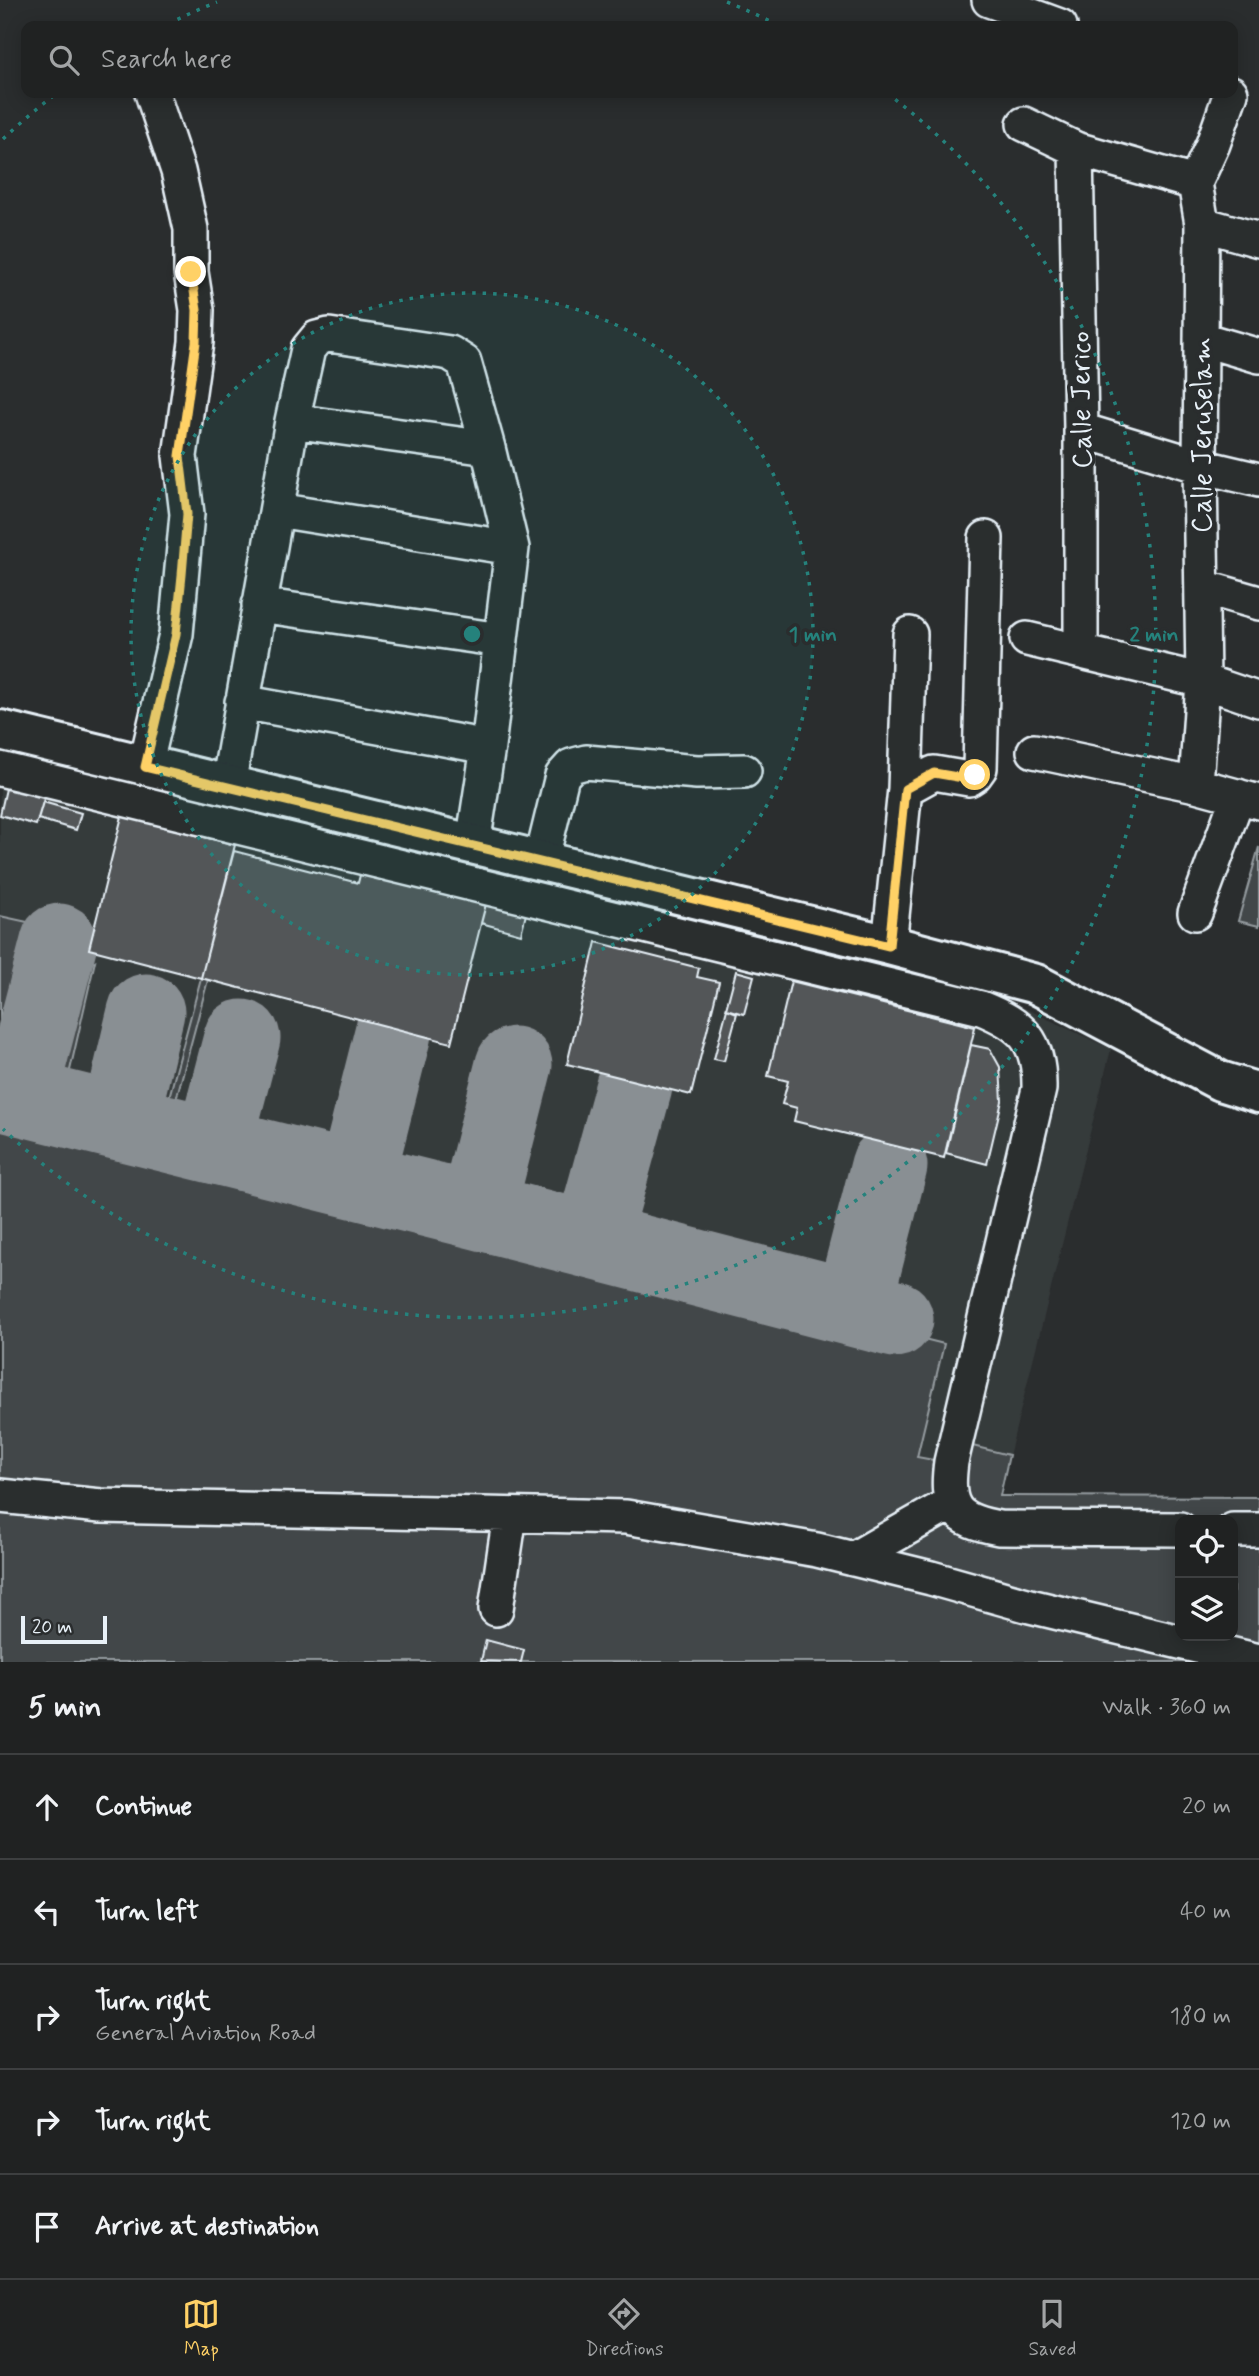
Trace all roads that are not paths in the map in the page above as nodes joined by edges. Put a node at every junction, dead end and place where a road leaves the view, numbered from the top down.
1 (989, 0) edge
2 (1046, 21) edge
3 (1238, 94) edge
4 (154, 98) edge
5 (1230, 98) edge
6 (1259, 100) edge
7 (1024, 124) dead end
8 (1076, 149) junction
9 (1195, 183) junction
10 (1202, 224) junction
11 (1259, 240) edge
12 (1201, 339) junction
13 (1259, 356) edge
14 (292, 421) junction
15 (1082, 429) junction
16 (488, 448) junction
17 (1200, 466) junction
18 (1259, 480) edge
19 (277, 510) junction
20 (986, 538) dead end
21 (512, 548) junction
22 (1203, 587) junction
23 (1259, 603) edge
24 (259, 605) junction
25 (910, 634) dead end
26 (1027, 639) dead end
27 (501, 640) junction
28 (1081, 651) junction
29 (1203, 681) junction
30 (1259, 699) edge
31 (242, 702) junction
32 (0, 730) edge
33 (488, 747) junction
34 (1034, 751) dead end
35 (145, 767) junction
36 (0, 769) edge
37 (744, 771) dead end
38 (1196, 785) junction
39 (228, 786) junction
40 (905, 789) junction
41 (1248, 799) edge
42 (473, 844) junction
43 (541, 862) junction
44 (1195, 913) dead end
45 (889, 946) junction
46 (1259, 1093) edge
47 (0, 1496) edge
48 (951, 1503) junction
49 (510, 1515) junction
50 (1175, 1530) edge
51 (1238, 1530) edge
52 (1259, 1530) edge
53 (853, 1559) junction
54 (496, 1609) dead end
55 (1259, 1661) edge

1 - 2 street
3 - 6 street
4 - 35 street
5 - 9 street
7 - 8 street
8 - 9 street
8 - 15 street, Calle Jerico
9 - 10 street, Calle Jeruselam
10 - 11 street
10 - 12 street, Calle Jeruselam
12 - 13 street
12 - 17 street, Calle Jeruselam
14 - 16 street
14 - 16 street
14 - 19 street
15 - 17 street
15 - 28 street, Calle Jerico
16 - 21 street
17 - 18 street
17 - 22 street, Calle Jeruselam
19 - 21 street
19 - 24 street
20 - 40 street
21 - 27 street
22 - 23 street
22 - 29 street, Calle Jeruselam
24 - 27 street
24 - 31 street
25 - 40 street
26 - 28 street
27 - 33 street
28 - 29 street
29 - 30 street
29 - 38 street, Calle Jeruselam
31 - 33 street
31 - 39 street
32 - 35 main road
33 - 42 street
34 - 38 street
35 - 39 main road
36 - 48 street
37 - 43 street
38 - 41 street
39 - 42 main road
40 - 45 street
41 - 44 street
42 - 43 main road
43 - 45 main road
45 - 46 main road
47 - 49 street
48 - 50 street
48 - 53 street
49 - 53 street
49 - 54 street
51 - 52 street
53 - 55 street

